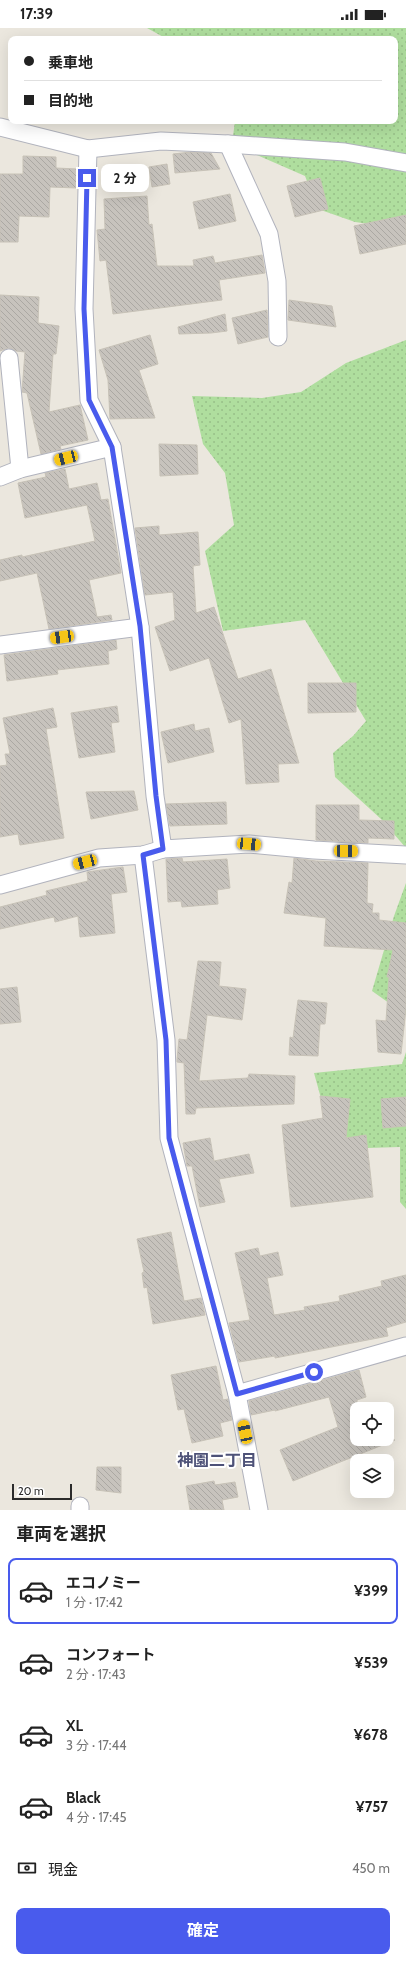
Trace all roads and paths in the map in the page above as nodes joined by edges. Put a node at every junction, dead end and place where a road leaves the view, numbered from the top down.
1 (0, 127) edge
2 (228, 144) junction
3 (88, 149) junction
4 (406, 163) edge
5 (278, 337) dead end
6 (9, 358) dead end
7 (112, 447) junction
8 (20, 469) junction
9 (0, 477) edge
10 (140, 626) junction
11 (0, 645) edge
12 (163, 849) junction
13 (143, 855) junction
14 (406, 855) edge
15 (0, 886) edge
16 (406, 1346) edge
17 (237, 1394) junction
18 (259, 1510) edge

1 - 3 street
2 - 3 street
2 - 4 street
2 - 5 street
3 - 7 street
6 - 8 street
7 - 8 street
7 - 10 street
8 - 9 street
10 - 11 street
10 - 12 street
12 - 13 street
12 - 14 street
13 - 15 street
13 - 17 street
16 - 17 street
17 - 18 street

